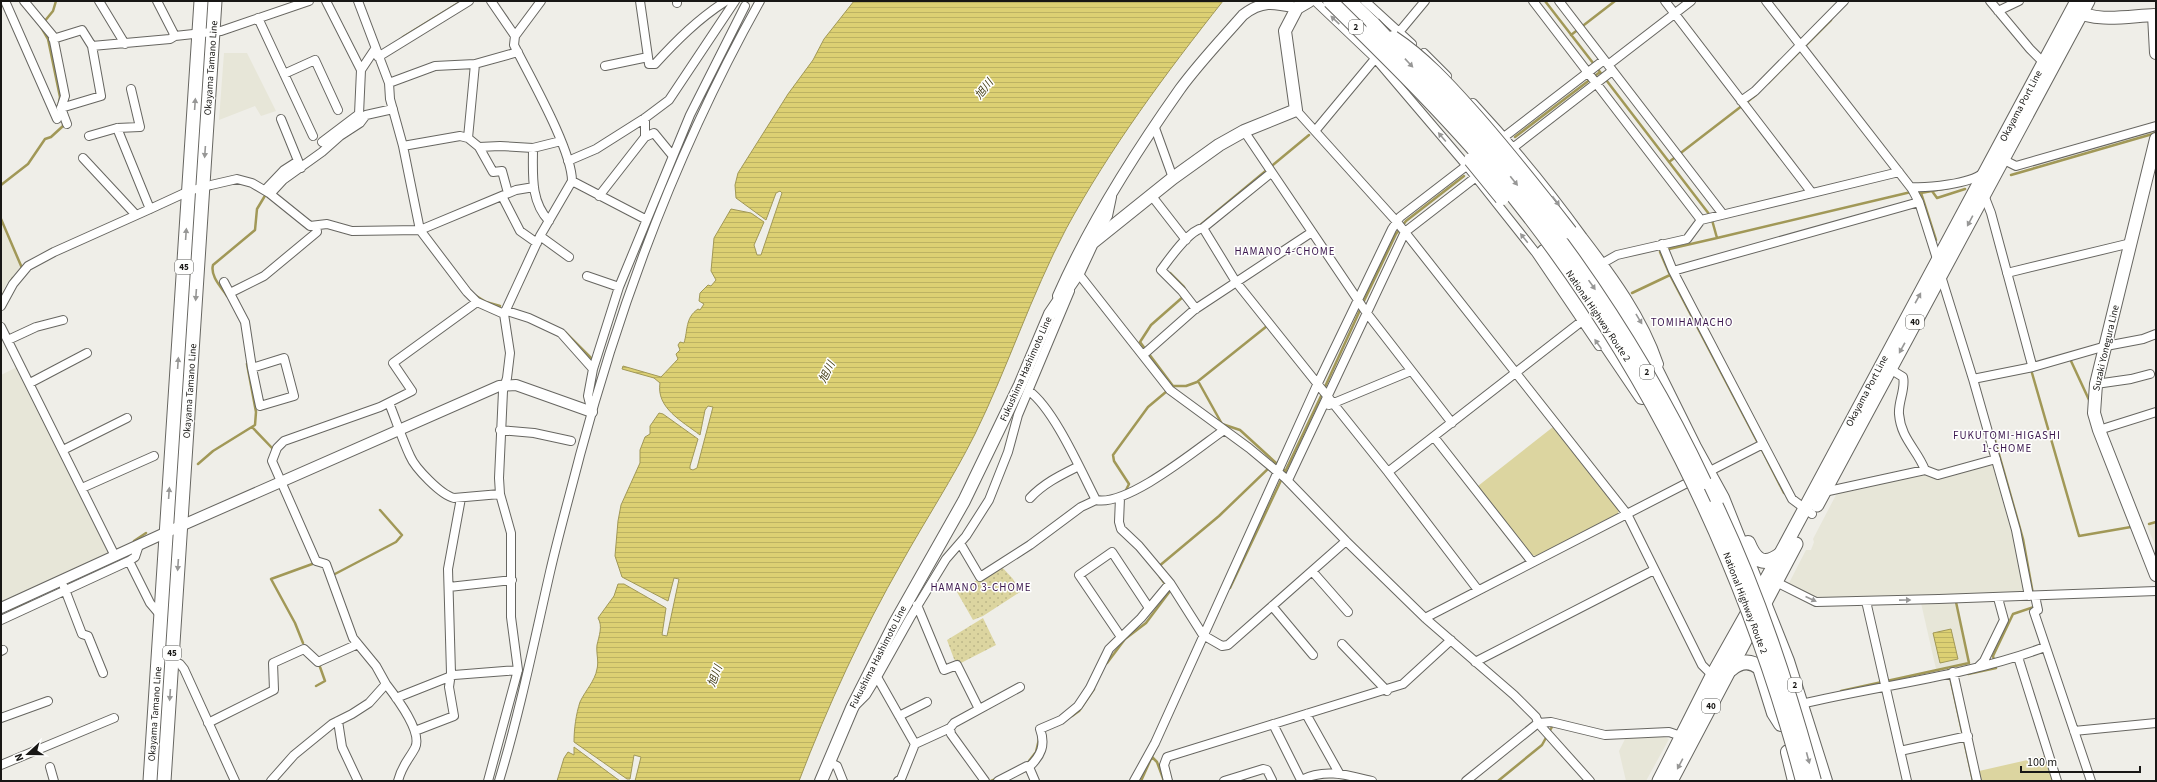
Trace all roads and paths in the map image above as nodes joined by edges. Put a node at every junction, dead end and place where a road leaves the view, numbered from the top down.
1 (5, 1) edge
2 (24, 1) edge
3 (99, 1) edge
4 (157, 1) edge
5 (201, 1) edge
6 (215, 1) edge
7 (309, 1) edge
8 (326, 1) edge
9 (358, 1) edge
10 (469, 1) edge
11 (492, 1) edge
12 (541, 1) edge
13 (640, 1) edge
14 (726, 1) edge
15 (736, 1) edge
16 (760, 1) edge
17 (1309, 1) edge
18 (1314, 1) edge
19 (1330, 1) edge
20 (1349, 1) edge
21 (1365, 1) edge
22 (1425, 1) edge
23 (1533, 1) edge
24 (1559, 1) edge
25 (1666, 1) edge
26 (1690, 1) edge
27 (1844, 1) edge
28 (1990, 1) edge
29 (2019, 1) edge
30 (2088, 1) edge
31 (1261, 2) edge
32 (1770, 2) edge
33 (745, 6) junction
34 (1297, 8) junction
35 (2077, 8) edge
36 (1998, 11) junction
37 (1675, 13) junction
38 (2155, 15) edge
39 (258, 18) junction
40 (1373, 24) junction
41 (213, 32) junction
42 (742, 32) junction
43 (199, 33) junction
44 (1398, 33) junction
45 (175, 36) junction
46 (514, 36) junction
47 (53, 39) junction
48 (125, 44) junction
49 (92, 46) junction
50 (1803, 47) junction
51 (518, 52) junction
52 (377, 53) junction
53 (2156, 53) edge
54 (1379, 56) junction
55 (648, 57) junction
56 (2044, 63) junction
57 (475, 64) junction
58 (604, 66) dead end
59 (361, 70) junction
60 (1599, 72) junction
61 (284, 74) junction
62 (388, 84) junction
63 (132, 90) dead end
64 (1743, 103) junction
65 (61, 108) junction
66 (393, 109) junction
67 (338, 110) dead end
68 (1296, 110) junction
69 (645, 118) junction
70 (57, 119) dead end
71 (280, 119) dead end
72 (67, 124) dead end
73 (2156, 126) edge
74 (118, 128) junction
75 (1155, 128) junction
76 (1315, 131) junction
77 (1244, 132) junction
78 (336, 135) junction
79 (89, 136) dead end
80 (313, 136) dead end
81 (645, 137) junction
82 (1504, 137) junction
83 (468, 138) junction
84 (2156, 139) edge
85 (561, 141) junction
86 (322, 142) dead end
87 (403, 146) junction
88 (479, 147) junction
89 (533, 148) junction
90 (1513, 148) junction
91 (672, 155) junction
92 (83, 158) dead end
93 (568, 161) junction
94 (300, 164) junction
95 (1467, 166) junction
96 (1994, 166) junction
97 (1269, 170) junction
98 (1899, 172) junction
99 (1475, 177) junction
100 (1172, 178) junction
101 (572, 181) junction
102 (202, 187) junction
103 (534, 187) junction
104 (1912, 190) junction
105 (189, 192) junction
106 (268, 192) junction
107 (1113, 192) junction
108 (1812, 193) junction
109 (505, 194) junction
110 (1151, 195) junction
111 (1984, 195) junction
112 (599, 196) junction
113 (1920, 202) junction
114 (150, 209) junction
115 (1722, 213) junction
116 (136, 215) junction
117 (1701, 220) junction
118 (549, 221) junction
119 (645, 221) junction
120 (316, 226) junction
121 (1401, 227) junction
122 (1203, 228) junction
123 (420, 230) junction
124 (1312, 232) junction
125 (538, 239) junction
126 (1185, 239) junction
127 (1092, 243) junction
128 (2131, 243) junction
129 (1662, 244) junction
130 (646, 246) junction
131 (569, 258) dead end
132 (1938, 260) junction
133 (1603, 263) junction
134 (1673, 271) junction
135 (2007, 273) junction
136 (587, 276) dead end
137 (1941, 276) junction
138 (1075, 278) junction
139 (224, 282) dead end
140 (1236, 282) junction
141 (619, 286) junction
142 (230, 293) junction
143 (478, 302) junction
144 (1, 306) edge
145 (1362, 307) junction
146 (1196, 309) junction
147 (505, 313) junction
148 (1050, 314) junction
149 (63, 320) dead end
150 (1582, 321) junction
151 (1, 327) edge
152 (2156, 334) edge
153 (8, 340) junction
154 (2106, 346) junction
155 (87, 353) dead end
156 (1145, 353) junction
157 (2032, 366) junction
158 (252, 368) junction
159 (593, 369) junction
160 (1890, 369) junction
161 (1411, 371) junction
162 (1516, 373) junction
163 (2150, 374) dead end
164 (1975, 379) junction
165 (30, 382) junction
166 (505, 384) junction
167 (2096, 384) junction
168 (1029, 391) junction
169 (1325, 394) junction
170 (1641, 396) junction
171 (389, 403) junction
172 (1673, 404) junction
173 (592, 412) junction
174 (2156, 412) edge
175 (126, 418) dead end
176 (1452, 422) junction
177 (400, 429) junction
178 (500, 430) junction
179 (1224, 430) junction
180 (2099, 430) junction
181 (1434, 437) junction
182 (571, 441) dead end
183 (1763, 444) junction
184 (1694, 447) junction
185 (63, 450) junction
186 (154, 456) dead end
187 (1996, 459) junction
188 (1079, 466) junction
189 (1925, 470) junction
190 (1388, 472) junction
191 (1708, 472) junction
192 (1283, 474) junction
193 (281, 481) junction
194 (1689, 482) junction
195 (82, 488) junction
196 (1824, 492) junction
197 (500, 494) junction
198 (461, 498) junction
199 (1030, 498) dead end
200 (1722, 498) junction
201 (1118, 499) junction
202 (1096, 500) junction
203 (1808, 512) junction
204 (1627, 514) junction
205 (181, 526) junction
206 (166, 532) junction
207 (1346, 541) junction
208 (960, 543) junction
209 (139, 545) junction
210 (1780, 555) junction
211 (115, 556) junction
212 (129, 561) junction
213 (1532, 562) junction
214 (1654, 570) junction
215 (1312, 571) junction
216 (2156, 575) edge
217 (512, 580) junction
218 (1776, 582) junction
219 (1168, 585) junction
220 (64, 586) junction
221 (450, 587) junction
222 (1478, 590) junction
223 (2156, 591) edge
224 (2032, 596) junction
225 (1998, 598) junction
226 (1759, 599) junction
227 (1866, 601) junction
228 (917, 605) junction
229 (1272, 606) junction
230 (1, 608) edge
231 (1149, 608) junction
232 (1348, 612) dead end
233 (161, 616) junction
234 (1425, 618) junction
235 (1, 620) edge
236 (1751, 622) junction
237 (1121, 637) junction
238 (1205, 637) junction
239 (1451, 640) junction
240 (358, 644) junction
241 (1342, 644) dead end
242 (2045, 647) junction
243 (1313, 655) dead end
244 (2018, 657) junction
245 (158, 658) junction
246 (172, 660) junction
247 (1475, 662) junction
248 (1977, 667) junction
249 (1731, 669) junction
250 (518, 670) junction
251 (103, 674) dead end
252 (1952, 674) junction
253 (450, 677) junction
254 (877, 677) junction
255 (1718, 679) junction
256 (1884, 683) junction
257 (386, 684) junction
258 (1020, 687) dead end
259 (1387, 690) junction
260 (396, 698) junction
261 (48, 701) dead end
262 (927, 702) dead end
263 (1801, 704) junction
264 (852, 708) junction
265 (979, 709) junction
266 (1306, 714) junction
267 (899, 716) junction
268 (1, 718) edge
269 (114, 718) dead end
270 (338, 721) junction
271 (208, 723) junction
272 (1538, 723) junction
273 (2156, 723) edge
274 (1273, 724) junction
275 (1781, 724) junction
276 (950, 728) junction
277 (415, 731) junction
278 (515, 731) junction
279 (2075, 731) junction
280 (1964, 737) junction
281 (1687, 739) junction
282 (915, 744) junction
283 (1900, 751) junction
284 (829, 762) junction
285 (1, 765) edge
286 (1030, 766) junction
287 (50, 768) dead end
288 (1339, 772) junction
289 (1272, 780) dead end
290 (54, 781) edge
291 (150, 781) edge
292 (164, 781) edge
293 (235, 781) edge
294 (271, 781) edge
295 (358, 781) edge
296 (398, 781) edge
297 (488, 781) edge
298 (499, 781) edge
299 (821, 781) edge
300 (843, 781) edge
301 (898, 781) edge
302 (985, 781) edge
303 (998, 781) edge
304 (1036, 781) edge
305 (1134, 781) edge
306 (1168, 781) edge
307 (1224, 781) edge
308 (1372, 781) edge
309 (1466, 781) edge
310 (1590, 781) edge
311 (1659, 781) edge
312 (1671, 781) edge
313 (1795, 781) edge
314 (1803, 781) edge
315 (1814, 781) edge
316 (1826, 781) edge
317 (1907, 781) edge
318 (1977, 781) edge
319 (2057, 781) edge
320 (2091, 781) edge

1 - 70 street
2 - 47 street
3 - 48 street
4 - 45 street
5 - 43 main road, Okayama Tamano Line / 45
6 - 41 main road, Okayama Tamano Line / 45
7 - 39 street
8 - 59 street
9 - 52 street
10 - 52 street
11 - 46 street
12 - 46 street
13 - 55 street
14 - 55 street
15 - 33 street
15 - 69 street
16 - 42 street
17 - 34 main road
54 -> 18 street
19 - 54 highway, National Highway Route 2 / 2, bridge
20 - 40 highway, National Highway Route 2 / 2
21 - 44 street
22 - 44 street
23 - 60 street
24 - 60 street
25 - 37 street
26 - 37 street
27 - 50 street
28 - 36 street
29 - 36 street
30 - 35 main road, Okayama Port Line / 40
31 - 34 street
31 - 75 street
32 - 50 street
33 - 42 street
33 - 91 street
34 - 68 main road
35 - 38 main road
35 - 56 main road, Okayama Port Line / 40
35 - 96 main road, Okayama Port Line / 40
36 - 56 street
37 - 60 street
37 - 64 street
38 - 53 main road
39 - 41 street
39 - 61 street
40 - 172 highway, bridge
40 -> 315 highway, National Highway Route 2 / 2, bridge
41 - 43 street
41 -> 102 main road, Okayama Tamano Line / 45
42 - 130 street
43 - 45 street
105 -> 43 main road, Okayama Tamano Line / 45
44 - 54 street
44 - 82 street
45 - 48 street
46 - 51 street
47 - 49 street
47 - 65 street
48 - 49 street
49 - 65 street
50 - 64 street
50 - 98 street
51 - 57 street
51 - 85 street
52 - 59 street
52 - 62 street
54 - 76 street
95 -> 54 street
54 - 170 highway, bridge
54 - 314 highway, National Highway Route 2 / 2, bridge
55 - 58 street
56 - 96 main road, Okayama Port Line / 40
57 - 62 street
57 - 83 street
59 - 78 street
60 - 82 street
60 - 90 street
60 - 115 street
60 - 117 street
61 - 67 street
61 - 80 street
62 - 66 street
63 - 74 street
64 - 108 street
65 - 72 street
66 - 78 street
66 - 87 street
68 - 76 street
68 - 77 main road, Fukushima Hashimoto Line
69 - 81 street
69 - 93 street
71 - 94 street
73 - 96 street
74 - 79 street
74 - 114 street
75 - 100 street
75 - 107 street
76 - 121 street
77 - 97 street
77 - 100 main road, Fukushima Hashimoto Line
78 - 86 street
78 - 94 street
81 - 91 street
81 - 112 street
82 - 90 street
82 - 95 street
83 - 87 street
83 - 88 street
84 - 128 main road, Suzaki Yonegura Line
85 - 89 street
85 - 93 street
87 - 123 street
88 - 89 street
88 - 109 street
89 - 103 street
90 - 99 street
90 -> 133 street
91 - 119 street
92 - 116 street
93 - 101 street
94 - 106 street
95 - 99 street
95 - 121 street
96 - 104 street
96 - 111 main road, Okayama Port Line / 40
96 - 132 main road, Okayama Port Line / 40
97 - 122 street
97 - 124 street
98 - 104 street
98 - 108 street
99 - 121 street
150 -> 99 street
100 - 110 main road, Fukushima Hashimoto Line
101 - 112 street
101 - 118 street
102 - 105 street
102 - 106 street
102 -> 205 main road, Okayama Tamano Line / 45
103 - 109 street
103 - 118 street
104 - 113 street
105 - 114 street
206 -> 105 main road, Okayama Tamano Line / 45
106 - 120 street
107 - 127 street
107 - 148 street
108 - 115 street
109 - 123 street
109 - 125 street
110 - 126 street
110 - 127 main road, Fukushima Hashimoto Line
111 - 135 street
111 -> 137 main road, Okayama Port Line / 40
112 - 119 street
113 - 132 street
113 - 134 street
114 - 116 street
115 - 117 street
116 - 144 street
117 - 129 street
118 - 125 street
119 - 130 street
119 - 141 street
120 - 123 street
120 - 142 street
121 - 145 street
121 - 145 street
121 - 162 street
122 - 126 street
122 - 140 street
123 - 143 street
124 - 140 street
124 - 145 street
125 - 131 street
125 - 147 street
126 - 146 street
127 - 138 main road, Fukushima Hashimoto Line
128 - 135 street
128 - 154 main road, Suzaki Yonegura Line
129 - 133 street
129 - 134 street
130 - 173 street
132 - 137 street
203 -> 132 main road, Okayama Port Line / 40
133 -> 172 street
134 - 183 street
135 - 157 street
136 - 141 street
137 -> 160 main road, Okayama Port Line / 40
137 - 164 street
138 - 148 main road, Fukushima Hashimoto Line
138 - 156 street
138 - 168 street
139 - 142 street
140 - 146 street
140 - 169 street
141 - 159 street
142 - 158 street
143 - 147 street
143 - 171 street
145 - 161 street
145 - 169 street
145 - 169 street
146 - 156 street
147 - 159 street
147 - 166 street
148 - 264 main road, Fukushima Hashimoto Line
149 - 153 street
150 - 162 street
170 -> 150 street
151 - 153 street
152 - 154 street
153 - 165 street
154 - 157 street
154 - 167 main road, Suzaki Yonegura Line
155 - 165 street
156 - 179 street
157 - 164 street
158 - 158 street
159 - 173 street
160 - 189 street
160 - 196 main road, Okayama Port Line / 40
161 - 169 street
161 - 176 street
162 - 176 street
162 - 204 street
163 - 167 street
164 - 187 street
165 - 185 street
166 - 173 street
166 - 177 street
166 - 178 street
167 - 180 main road, Suzaki Yonegura Line
168 - 188 street
168 - 208 street
169 - 190 street
169 - 192 street
169 - 192 street
170 - 194 highway
171 - 177 street
171 - 193 street
172 - 184 highway
173 - 278 street
174 - 180 street
175 - 185 street
176 - 181 street
177 - 193 street
177 - 198 street
178 - 182 street
178 - 197 street
179 - 192 street
179 - 201 street
180 - 216 main road, Suzaki Yonegura Line
181 - 190 street
181 - 213 street
183 - 191 street
183 - 203 street
184 - 191 highway
184 - 226 highway
185 - 195 street
186 - 195 street
187 - 189 street
187 - 224 street
188 - 199 street
188 - 202 street
189 - 196 street
190 - 222 street
191 - 200 highway
192 - 207 street
192 - 238 street
193 - 205 street
193 - 240 street
194 - 204 street
194 - 236 highway
195 - 211 street
196 - 203 main road, Okayama Port Line / 40
197 - 198 street
197 - 217 street
198 - 221 street
200 - 210 highway
200 - 226 highway
201 - 202 street
201 - 219 street
202 - 208 street
203 - 210 main road, Okayama Port Line / 40
203 - 218 main road, Okayama Port Line / 40
204 - 213 street
204 - 214 street
205 - 206 street
205 -> 246 main road, Okayama Tamano Line / 45
206 - 209 street
206 - 233 main road, Okayama Tamano Line / 45
207 - 215 street
207 - 234 street
208 - 228 street
209 - 211 street
209 - 212 street
210 - 226 main road, Okayama Port Line / 40
211 - 220 street
212 - 220 street
212 - 233 street
213 - 222 street
214 - 247 street
214 - 255 street
215 - 229 street
215 - 232 street
217 - 221 street
217 - 250 street
218 - 226 main road, Okayama Port Line / 40
218 -> 227 street
219 - 231 street
219 - 238 street
220 - 230 street
220 - 235 street
220 - 251 street
221 - 253 street
222 - 234 street
223 - 224 street
224 - 225 street
224 - 242 street
227 -> 225 street
225 - 248 street
226 - 236 highway
226 - 263 highway, 2
227 - 256 street
228 - 254 street
228 - 265 street
229 - 238 street
229 - 243 street
231 - 237 street
231 - 237 street
233 - 245 main road, Okayama Tamano Line / 45
234 - 239 street
236 - 249 main road, 40
236 - 255 main road, 40
236 - 275 highway
237 - 286 street
238 - 305 street
239 - 247 street
239 - 259 street
240 - 257 street
240 - 271 street
241 - 259 street
242 - 244 street
242 - 279 street
244 - 248 street
244 - 319 street
245 - 246 street
245 - 291 main road, Okayama Tamano Line / 45
246 - 271 street
246 -> 292 main road, Okayama Tamano Line / 45
247 - 272 street
248 - 252 street
249 - 255 main road, 40
249 - 275 highway
250 - 253 street
250 - 278 street
250 - 297 street
252 - 256 street
252 - 280 street
253 - 260 street
253 - 277 street
254 - 264 street
254 - 267 street
255 - 281 main road, 40
256 - 263 street
256 - 283 street
257 - 260 street
257 - 270 street
258 - 265 street
259 - 266 street
260 - 277 street
261 - 268 street
262 - 267 street
263 - 316 highway, 2
264 - 284 main road, Fukushima Hashimoto Line
265 - 276 street
266 - 274 street
266 - 288 street
267 - 282 street
269 - 285 street
270 - 294 street
270 - 295 street
271 - 293 street
272 - 281 street
272 - 309 street
272 - 310 street
273 - 279 street
274 - 288 street
274 - 306 street
275 - 313 highway
276 - 282 street
276 - 302 street
277 - 296 street
278 - 298 street
279 - 320 street
280 - 283 street
280 - 318 street
281 - 311 main road, 40
281 -> 312 main road, 40
282 - 301 street
283 - 317 street
284 - 299 main road, Fukushima Hashimoto Line
284 - 300 street
286 - 303 street
286 - 304 street
287 - 290 street
288 - 308 street
289 - 307 street

